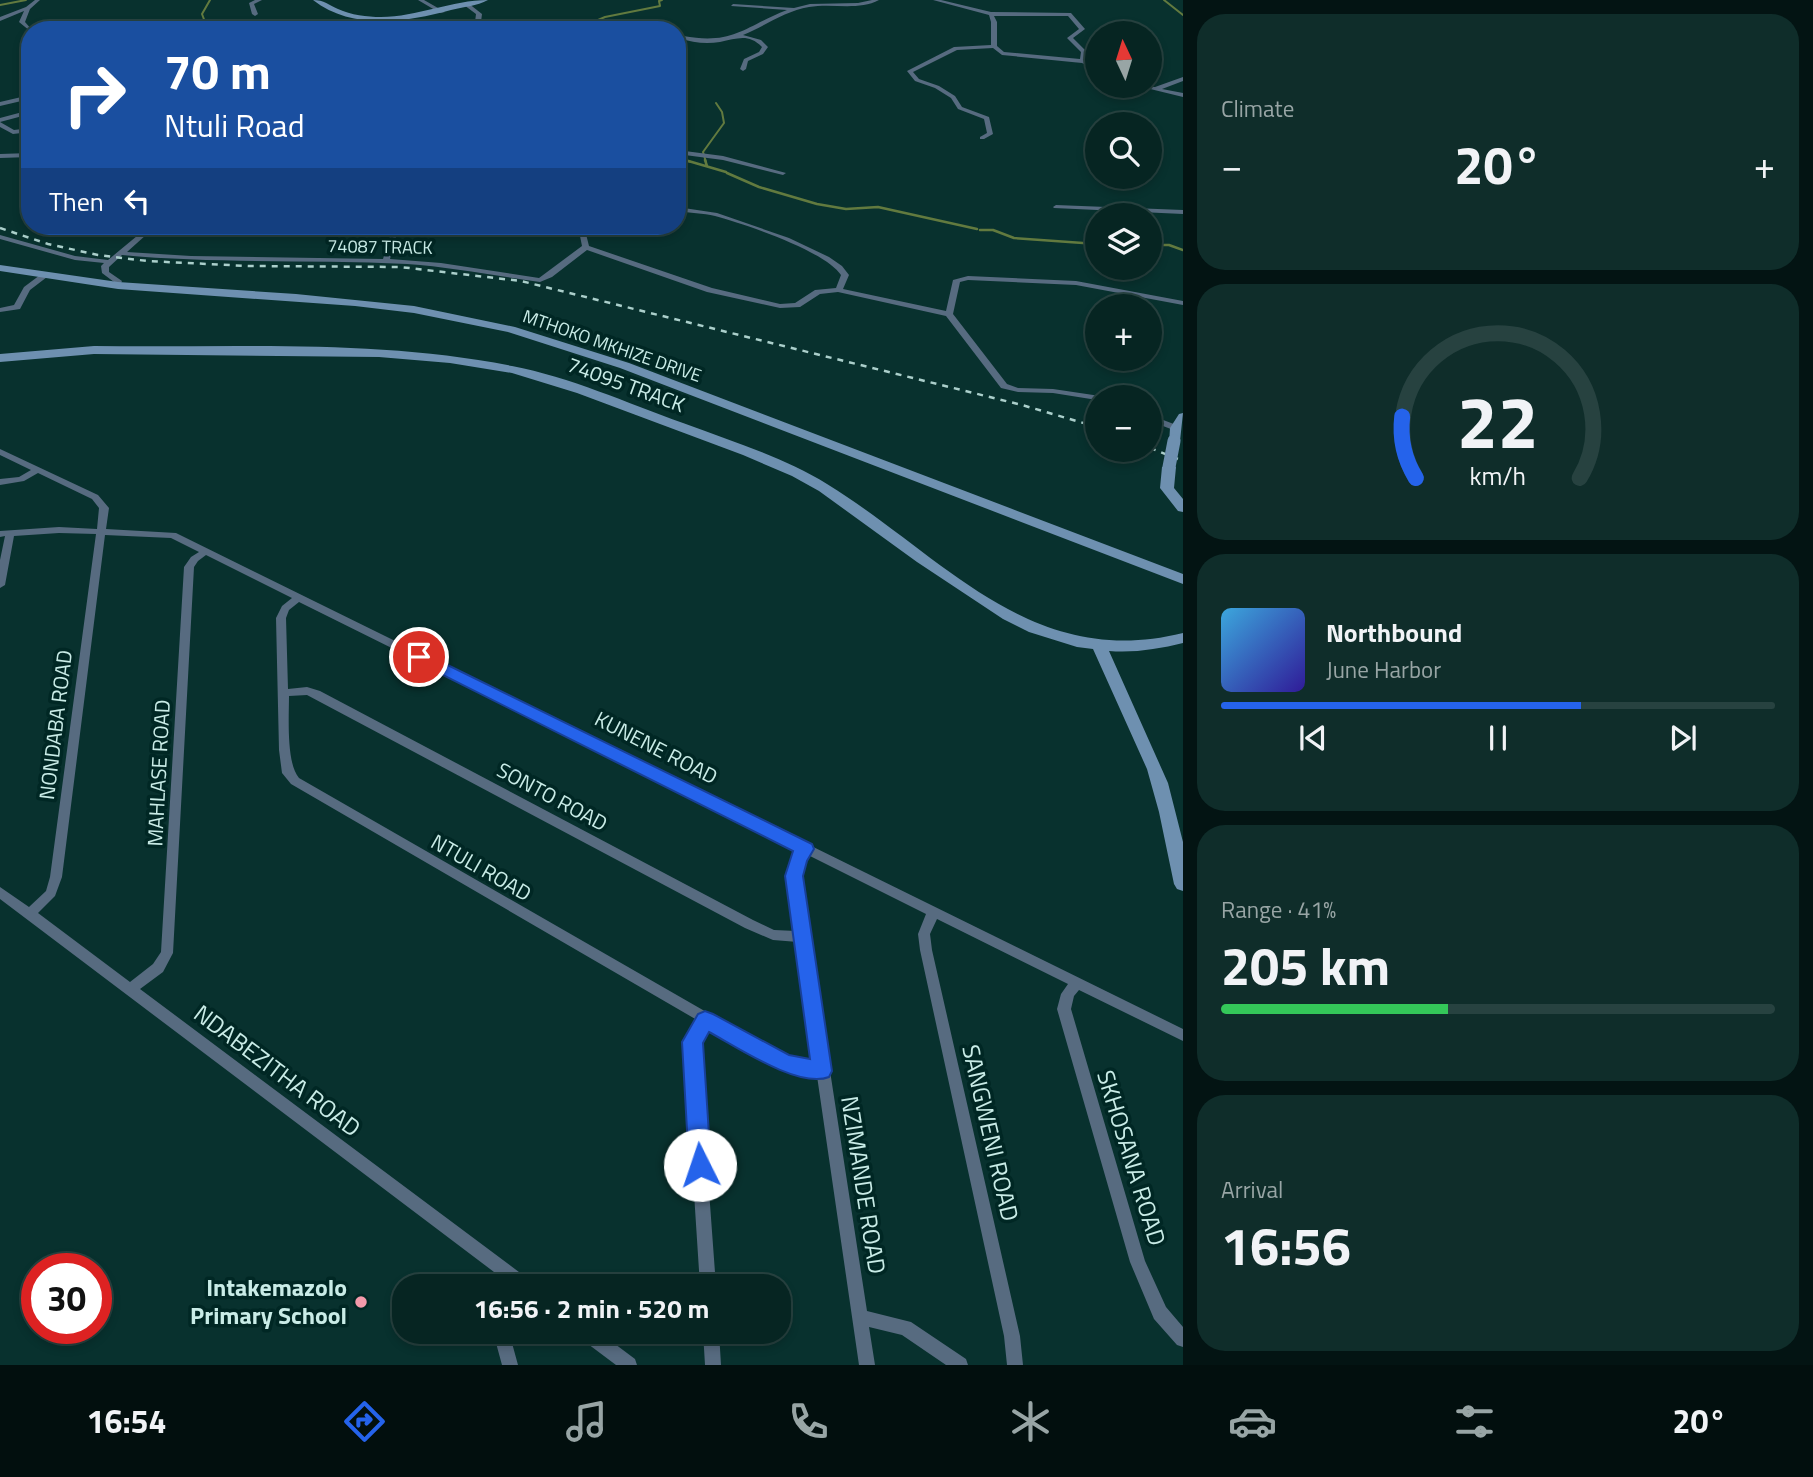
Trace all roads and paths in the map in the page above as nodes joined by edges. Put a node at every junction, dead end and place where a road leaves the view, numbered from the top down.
1 (38, 0) edge
2 (260, 0) edge
3 (317, 0) edge
4 (420, 0) edge
5 (484, 0) edge
6 (833, 0) edge
7 (877, 0) edge
8 (935, 0) edge
9 (466, 4) junction
10 (733, 5) dead end
11 (843, 6) junction
12 (1032, 7) dead end
13 (28, 8) junction
14 (795, 9) junction
15 (442, 12) junction
16 (256, 14) dead end
17 (991, 14) junction
18 (1027, 14) junction
19 (0, 19) edge
20 (22, 21) edge
21 (478, 21) edge
22 (742, 36) junction
23 (686, 38) edge
24 (993, 46) junction
25 (1083, 61) joint
26 (743, 69) dead end
27 (1183, 79) edge
28 (1162, 87) edge
29 (1162, 90) edge
30 (1183, 94) edge
31 (21, 99) edge
32 (0, 104) edge
33 (21, 115) edge
34 (0, 122) edge
35 (21, 131) edge
36 (982, 138) dead end
37 (686, 153) edge
38 (21, 155) edge
39 (0, 156) edge
40 (783, 173) dead end
41 (1056, 206) dead end
42 (686, 211) edge
43 (1183, 212) edge
44 (142, 235) edge
45 (394, 235) edge
46 (583, 235) edge
47 (0, 237) edge
48 (586, 247) junction
49 (119, 253) junction
50 (109, 262) junction
51 (386, 262) junction
52 (0, 268) edge
53 (43, 277) junction
54 (116, 286) junction
55 (838, 290) junction
56 (1183, 303) edge
57 (0, 310) edge
58 (949, 314) junction
59 (0, 358) edge
60 (1085, 396) edge
61 (1178, 429) edge
62 (0, 452) edge
63 (38, 470) junction
64 (0, 482) edge
65 (1183, 508) edge
66 (100, 531) junction
67 (5, 533) edge
68 (205, 552) junction
69 (1134, 560) junction
70 (1178, 576) edge
71 (0, 585) edge
72 (1183, 585) edge
73 (299, 597) junction
74 (1183, 638) edge
75 (1100, 646) junction
76 (283, 693) junction
77 (805, 849) junction
78 (1183, 884) edge
79 (0, 892) edge
80 (933, 913) junction
81 (29, 914) junction
82 (803, 937) junction
83 (1076, 983) junction
84 (131, 989) junction
85 (705, 1020) junction
86 (1183, 1035) edge
87 (822, 1071) junction
88 (503, 1269) junction
89 (501, 1274) edge
90 (510, 1274) edge
91 (707, 1274) edge
92 (860, 1317) junction
93 (1183, 1339) edge
94 (504, 1344) edge
95 (602, 1344) edge
96 (712, 1344) edge
97 (510, 1365) edge
98 (629, 1365) edge
99 (713, 1365) edge
100 (866, 1365) edge
101 (960, 1365) edge
102 (1015, 1365) edge

1 - 13 street
2 - 16 street
3 - 15 street
4 - 15 street
5 - 9 street
6 - 11 street
7 - 11 street
8 - 17 street
9 - 15 street
9 - 21 street
10 - 14 street
11 - 14 street
12 - 18 street
13 - 19 street
13 - 20 street
14 - 22 street
17 - 18 street
17 - 24 street
18 - 25 street
22 - 23 street
22 - 26 street
24 - 25 street
24 - 36 street
27 - 28 street
29 - 30 street
31 - 32 street
33 - 34 street
34 - 35 street
37 - 40 street
38 - 39 street
41 - 43 street
42 - 55 street
44 - 49 street
45 - 51 street
46 - 48 street
47 - 50 street
48 - 51 street, 74087 TRACK
48 - 55 street
49 - 50 street
49 - 51 street, 74087 TRACK
50 - 54 street
52 - 53 street, MTHOKO MKHIZE DRIVE
53 - 54 street, MTHOKO MKHIZE DRIVE
53 - 57 street
54 - 69 street, MTHOKO MKHIZE DRIVE
55 - 58 street
56 - 58 street
58 - 60 street
59 - 75 street, 74095 TRACK
61 - 65 street, bridge
62 - 63 street
63 - 64 street
63 - 66 street
66 - 67 street, KUNENE ROAD
66 - 68 street, KUNENE ROAD
66 - 81 street, NONDABA ROAD
67 - 71 street
68 - 73 street, KUNENE ROAD
68 - 84 street, MAHLASE ROAD
69 - 70 street, MTHOKO MKHIZE DRIVE
69 - 72 street
73 - 76 street, NTULI ROAD
73 - 77 street, KUNENE ROAD
74 - 75 street, 74095 TRACK
75 - 78 street
76 - 82 street, SONTO ROAD
76 - 85 street, NTULI ROAD
77 - 80 street, KUNENE ROAD
77 - 82 street, NZIMANDE ROAD
79 - 81 street, NDABEZITHA ROAD
80 - 83 street, KUNENE ROAD
80 - 102 street, SANGWENI ROAD
81 - 84 street, NDABEZITHA ROAD
82 - 87 street, NZIMANDE ROAD
83 - 86 street, KUNENE ROAD
83 - 93 street, SKHOSANA ROAD
84 - 88 street, NDABEZITHA ROAD
85 - 87 street, NTULI ROAD
85 - 91 street
87 - 92 street, NZIMANDE ROAD
88 - 89 street
88 - 90 street, NDABEZITHA ROAD
92 - 100 street, NZIMANDE ROAD
92 - 101 street
94 - 97 street
95 - 98 street
96 - 99 street

